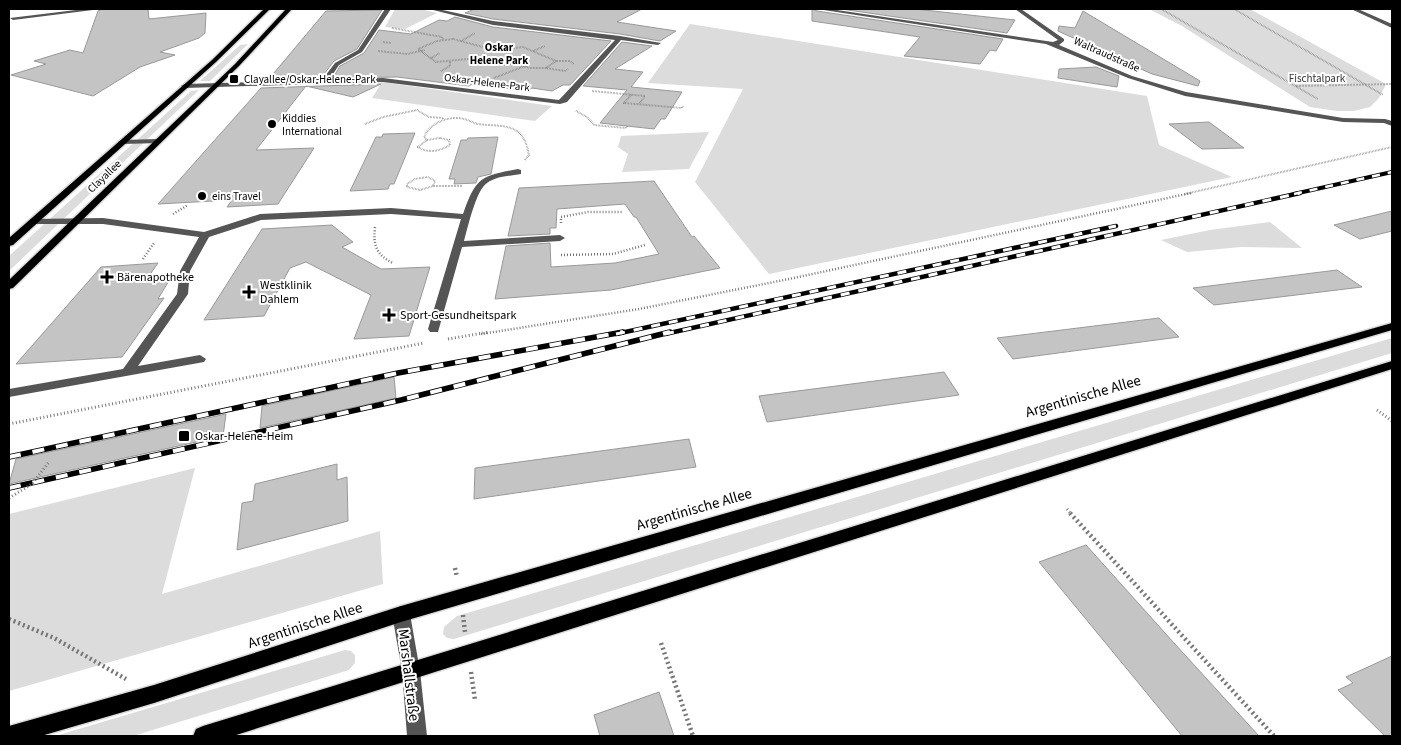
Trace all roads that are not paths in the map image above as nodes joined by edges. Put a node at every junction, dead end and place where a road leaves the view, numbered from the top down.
1 (19, 9) edge
2 (98, 9) edge
3 (268, 9) edge
4 (289, 9) edge
5 (388, 9) edge
6 (432, 9) edge
7 (820, 9) edge
8 (1018, 9) edge
9 (1354, 9) edge
10 (13, 18) junction
11 (9, 25) edge
12 (1392, 26) edge
13 (620, 38) junction
14 (658, 43) dead end
15 (1055, 44) junction
16 (324, 82) junction
17 (216, 85) junction
18 (185, 86) junction
19 (1390, 120) edge
20 (158, 141) junction
21 (122, 142) junction
22 (518, 172) dead end
23 (467, 217) junction
24 (78, 220) junction
25 (32, 221) junction
26 (205, 234) junction
27 (560, 238) road end
28 (9, 243) edge
29 (459, 244) junction
30 (9, 286) edge
31 (1392, 326) edge
32 (434, 329) dead end
33 (200, 359) dead end
34 (1392, 365) edge
35 (127, 372) junction
36 (9, 393) edge
37 (402, 614) junction
38 (410, 671) junction
39 (9, 736) edge
40 (203, 736) edge
41 (417, 736) edge

1 - 10 street
2 - 10 street
3 - 18 main road, Clayallee
4 - 17 main road, Clayallee
5 - 16 street
6 - 13 street
7 - 15 street, Waltraudstraße
8 - 15 street
9 - 12 street
10 - 11 street
13 - 14 street
13 - 16 street, Oskar-Helene-Park
15 - 19 street, Waltraudstraße
16 - 17 street, Oskar-Helene-Park
17 - 18 street
17 - 20 main road, Clayallee
18 - 21 main road, Clayallee
20 - 21 street
20 - 24 main road, Clayallee
21 - 25 main road, Clayallee
22 - 23 street
23 - 26 street
23 - 29 street
24 - 25 street
24 - 26 street
24 - 30 main road, Clayallee
25 - 28 main road, Clayallee
26 - 35 street
27 - 29 street
29 - 32 street
31 - 37 main road, Argentinische Allee
33 - 35 street
34 - 38 main road
35 - 36 street
37 - 38 street, Marshallstraße
37 - 39 main road, Argentinische Allee
38 - 40 main road
38 - 41 street, Marshallstraße

